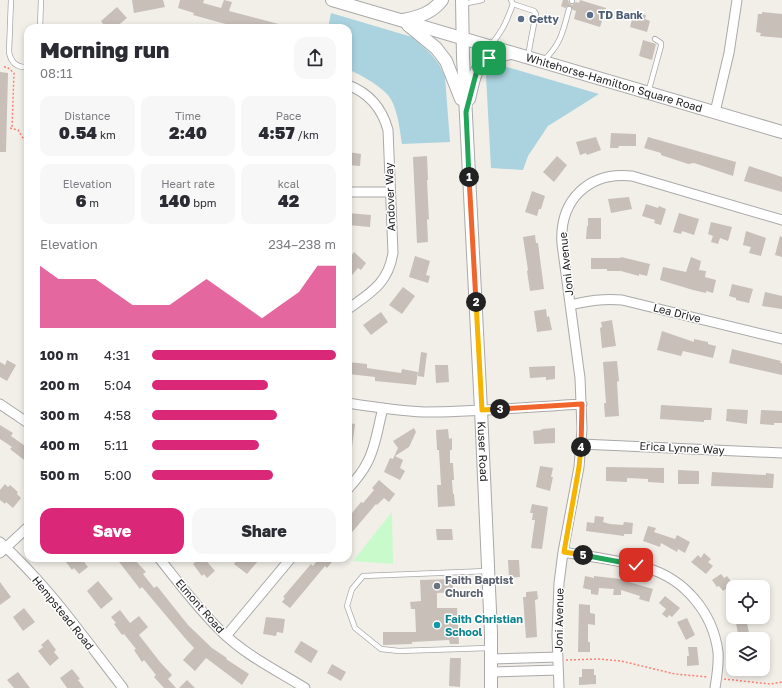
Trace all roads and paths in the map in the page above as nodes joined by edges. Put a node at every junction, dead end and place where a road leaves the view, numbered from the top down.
1 (11, 0) edge
2 (41, 0) edge
3 (332, 0) edge
4 (442, 0) edge
5 (482, 0) edge
6 (737, 0) edge
7 (349, 2) edge
8 (462, 2) edge
9 (512, 2) edge
10 (569, 9) dead end
11 (402, 20) junction
12 (40, 24) edge
13 (463, 38) junction
14 (656, 39) dead end
15 (490, 46) junction
16 (512, 53) junction
17 (528, 57) junction
18 (542, 61) junction
19 (4, 67) dead end
20 (24, 67) edge
21 (352, 87) edge
22 (648, 93) junction
23 (466, 112) junction
24 (715, 112) junction
25 (782, 132) edge
26 (24, 140) edge
27 (352, 192) edge
28 (390, 192) junction
29 (782, 220) edge
30 (352, 305) edge
31 (570, 305) junction
32 (782, 338) edge
33 (0, 404) edge
34 (352, 404) edge
35 (582, 404) junction
36 (383, 408) junction
37 (482, 410) junction
38 (24, 420) edge
39 (581, 444) junction
40 (782, 453) edge
41 (352, 484) edge
42 (24, 530) edge
43 (2, 548) edge
44 (564, 552) junction
45 (162, 562) edge
46 (288, 562) edge
47 (487, 571) junction
48 (226, 636) junction
49 (491, 654) junction
50 (558, 662) junction
51 (492, 672) junction
52 (717, 678) junction
53 (782, 682) edge
54 (123, 688) edge
55 (305, 688) edge
56 (491, 688) edge
57 (559, 688) edge
58 (715, 688) edge

1 - 20 lane
2 - 12 lane
3 - 7 street, Whitehorse-Hamilton Square Road
4 - 11 street
5 - 8 lane
6 - 24 street
7 - 11 street, Whitehorse-Hamilton Square Road
8 - 13 street, Kuser Road
9 - 15 lane
9 - 17 lane
10 - 18 lane
11 - 13 street, Whitehorse-Hamilton Square Road
11 - 23 street
13 - 15 street, Whitehorse-Hamilton Square Road
13 - 23 street, Kuser Road
14 - 22 lane
15 - 16 street, Whitehorse-Hamilton Square Road
16 - 17 street, Whitehorse-Hamilton Square Road
16 - 23 street
17 - 18 street, Whitehorse-Hamilton Square Road
18 - 22 street, Whitehorse-Hamilton Square Road
19 - 26 path
21 - 28 street, Andover Way
22 - 24 street, Whitehorse-Hamilton Square Road
23 - 37 street, Kuser Road
24 - 25 street, Whitehorse-Hamilton Square Road
27 - 28 street
28 - 30 street, Andover Way
29 - 31 street, Joni Avenue
31 - 32 street, Lea Drive
31 - 35 street, Joni Avenue
33 - 38 street
34 - 36 street
35 - 37 street
35 - 39 street, Joni Avenue
36 - 37 street
36 - 41 street
37 - 47 street, Kuser Road
39 - 40 street, Erica Lynne Way
39 - 44 street, Joni Avenue
42 - 43 street
43 - 54 street, Hempstead Road
44 - 50 street, Joni Avenue
44 - 52 street
45 - 48 street, Elmont Road
46 - 48 street
47 - 49 street, Kuser Road
47 - 49 lane
48 - 55 street, Elmont Road
49 - 50 street
49 - 51 street, Kuser Road
50 - 51 street
50 - 52 path
50 - 57 street, Joni Avenue
51 - 56 street, Kuser Road
52 - 53 path
52 - 58 street

